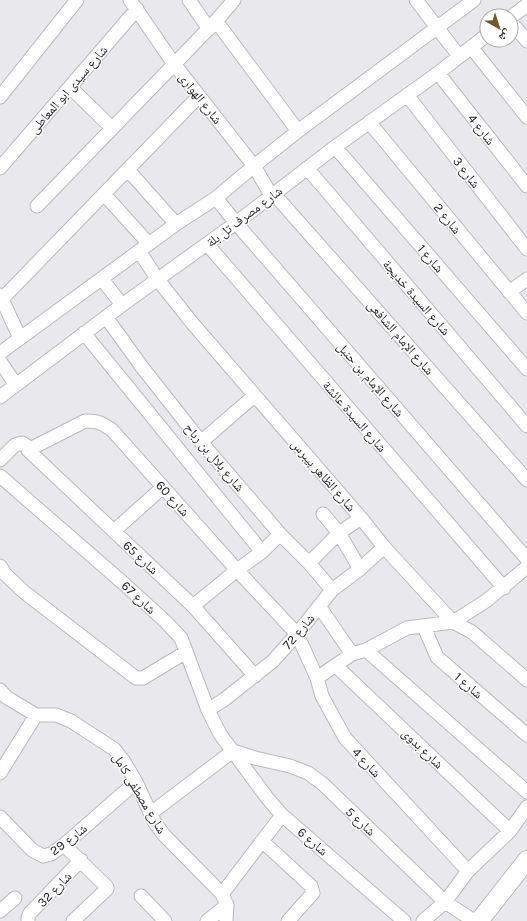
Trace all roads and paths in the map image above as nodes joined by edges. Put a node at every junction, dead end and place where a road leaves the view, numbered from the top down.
1 (77, 0) edge
2 (189, 0) edge
3 (234, 0) edge
4 (416, 0) edge
5 (474, 0) edge
6 (133, 4) edge
7 (212, 25) junction
8 (437, 27) junction
9 (519, 32) edge
10 (479, 41) edge
11 (527, 41) edge
12 (471, 47) junction
13 (459, 56) junction
14 (174, 64) junction
15 (438, 73) junction
16 (70, 87) junction
17 (407, 95) junction
18 (199, 96) junction
19 (0, 97) edge
20 (527, 117) edge
21 (369, 122) junction
22 (112, 128) junction
23 (298, 131) junction
24 (335, 147) junction
25 (254, 166) junction
26 (0, 168) edge
27 (306, 168) junction
28 (128, 170) junction
29 (527, 186) edge
30 (104, 194) junction
31 (273, 194) junction
32 (216, 198) junction
33 (37, 206) dead end
34 (236, 223) junction
35 (176, 224) junction
36 (207, 244) junction
37 (144, 248) junction
38 (527, 249) edge
39 (102, 279) junction
40 (527, 279) edge
41 (158, 280) junction
42 (509, 292) junction
43 (1, 297) edge
44 (122, 305) junction
45 (527, 313) edge
46 (106, 317) junction
47 (84, 333) junction
48 (20, 338) junction
49 (0, 353) edge
50 (0, 361) edge
51 (527, 369) edge
52 (16, 385) junction
53 (254, 396) junction
54 (0, 397) edge
55 (527, 426) edge
56 (201, 442) junction
57 (25, 447) junction
58 (0, 460) edge
59 (0, 476) edge
60 (527, 480) edge
61 (163, 487) junction
62 (323, 514) dead end
63 (361, 518) junction
64 (114, 531) junction
65 (339, 533) junction
66 (280, 534) junction
67 (384, 547) junction
68 (262, 552) junction
69 (527, 559) edge
70 (309, 563) junction
71 (0, 566) edge
72 (527, 567) edge
73 (360, 569) junction
74 (237, 570) junction
75 (504, 588) junction
76 (332, 590) junction
77 (193, 606) junction
78 (319, 606) junction
79 (454, 622) junction
80 (424, 627) junction
81 (297, 634) junction
82 (366, 650) junction
83 (186, 652) junction
84 (352, 654) junction
85 (336, 666) junction
86 (255, 676) junction
87 (317, 678) junction
88 (527, 680) edge
89 (0, 690) edge
90 (208, 710) junction
91 (36, 715) junction
92 (527, 735) edge
93 (233, 751) junction
94 (0, 773) edge
95 (136, 782) junction
96 (527, 792) edge
97 (527, 807) edge
98 (151, 813) junction
99 (282, 815) junction
100 (0, 817) edge
101 (510, 830) junction
102 (262, 841) junction
103 (64, 845) junction
104 (81, 860) junction
105 (527, 860) edge
106 (468, 871) junction
107 (141, 896) dead end
108 (15, 898) dead end
109 (224, 899) junction
110 (445, 902) junction
111 (0, 911) edge
112 (28, 919) edge
113 (74, 921) edge
114 (164, 921) edge
115 (207, 921) edge
116 (226, 921) edge
117 (288, 921) edge
118 (404, 921) edge
119 (423, 921) edge
120 (474, 921) edge
121 (479, 921) edge

1 - 19 street
2 - 7 street
3 - 7 street
4 - 8 street
5 - 8 street
6 - 14 street, شارع الهوارى
6 - 16 street, شارع سيدى ابو المعاطى
7 - 14 street
7 - 23 street
8 - 13 street
8 - 23 street
9 - 11 street
10 - 12 street, شارع مصرف تل بلة
12 - 13 street, شارع مصرف تل بلة
12 - 20 street
13 - 15 street, شارع مصرف تل بلة
14 - 18 street, شارع الهوارى
14 - 22 street
15 - 17 street, شارع مصرف تل بلة
15 - 29 street, شارع 4
16 - 22 street
16 - 26 street, شارع سيدى ابو المعاطى
17 - 21 street, شارع مصرف تل بلة
17 - 38 street, شارع 3
18 - 25 street, شارع الهوارى
18 - 28 street
21 - 24 street, شارع مصرف تل بلة
21 - 42 street, شارع 2
22 - 33 street
23 - 25 street
24 - 27 street, شارع مصرف تل بلة
24 - 51 street, شارع 1
25 - 31 street, شارع الهوارى
25 - 32 street
27 - 31 street, شارع مصرف تل بلة
27 - 55 street, شارع السيدة خديجة
28 - 30 street
28 - 35 street
30 - 37 street, شارع الظاهر بيبرس
30 - 43 street
31 - 34 street, شارع مصرف تل بلة
31 - 60 street, شارع الإمام الشافعى
32 - 34 street, شارع الإمام بن حنبل
32 - 35 street
34 - 36 street, شارع مصرف تل بلة
34 - 69 street, شارع الإمام بن حنبل
35 - 37 street
36 - 41 street, شارع مصرف تل بلة
36 - 75 street, شارع السيدة عائشة
37 - 39 street
37 - 41 street, شارع الظاهر بيبرس
39 - 44 street
39 - 48 street
40 - 42 street
41 - 44 street, شارع مصرف تل بلة
41 - 53 street, شارع الظاهر بيبرس
42 - 45 street, شارع 2
43 - 48 street
44 - 46 street, شارع مصرف تل بلة
46 - 47 street, شارع مصرف تل بلة
46 - 56 street, شارع بلال بن رباح
47 - 52 street, شارع مصرف تل بلة
47 - 68 street
48 - 49 street
50 - 52 street
52 - 54 street, شارع مصرف تل بلة
53 - 56 street
53 - 63 street, شارع الظاهر بيبرس
56 - 66 street, شارع بلال بن رباح
57 - 58 street
57 - 61 street, شارع 60
57 - 64 street, شارع 65
59 - 83 street, شارع 67
61 - 64 street
61 - 74 street, شارع 60
62 - 65 street
63 - 65 street
63 - 67 street, شارع الظاهر بيبرس
64 - 77 street, شارع 65
65 - 70 street
65 - 73 street
66 - 68 street
66 - 70 street, شارع بلال بن رباح
67 - 73 street, شارع 72
67 - 79 street, شارع الظاهر بيبرس
68 - 74 street
70 - 76 street, شارع بلال بن رباح
71 - 83 street
72 - 75 street
73 - 76 street, شارع 72
74 - 77 street
74 - 81 street, شارع 60
75 - 79 street
76 - 78 street, شارع 72
77 - 86 street, شارع 65
78 - 81 street, شارع 72
78 - 84 street
79 - 80 street
79 - 88 street, شارع الظاهر بيبرس
80 - 82 street
80 - 92 street, شارع 1
81 - 86 street, شارع 72
81 - 87 street, شارع 4
82 - 84 street
82 - 96 street
83 - 90 street, شارع 67
84 - 85 street
85 - 87 street
85 - 101 street, شارع بدوى
86 - 90 street, شارع 72
87 - 106 street, شارع 4
89 - 91 street
90 - 93 street, شارع 67
91 - 94 street
91 - 95 street, شارع مصطفى كامل
93 - 98 street
93 - 99 street, شارع 6
93 - 110 street, شارع 5
95 - 98 street, شارع مصطفى كامل
95 - 103 street, شارع 29
97 - 101 street
98 - 109 street, شارع مصطفى كامل
99 - 102 street
99 - 118 street, شارع 6
100 - 103 street, شارع 29
101 - 106 street
102 - 109 street
102 - 117 street
103 - 104 street
104 - 112 street, شارع 32
104 - 113 street
105 - 121 street
106 - 110 street
107 - 114 street
108 - 111 street
109 - 115 street
109 - 116 street
110 - 119 street
110 - 120 street, شارع 5

